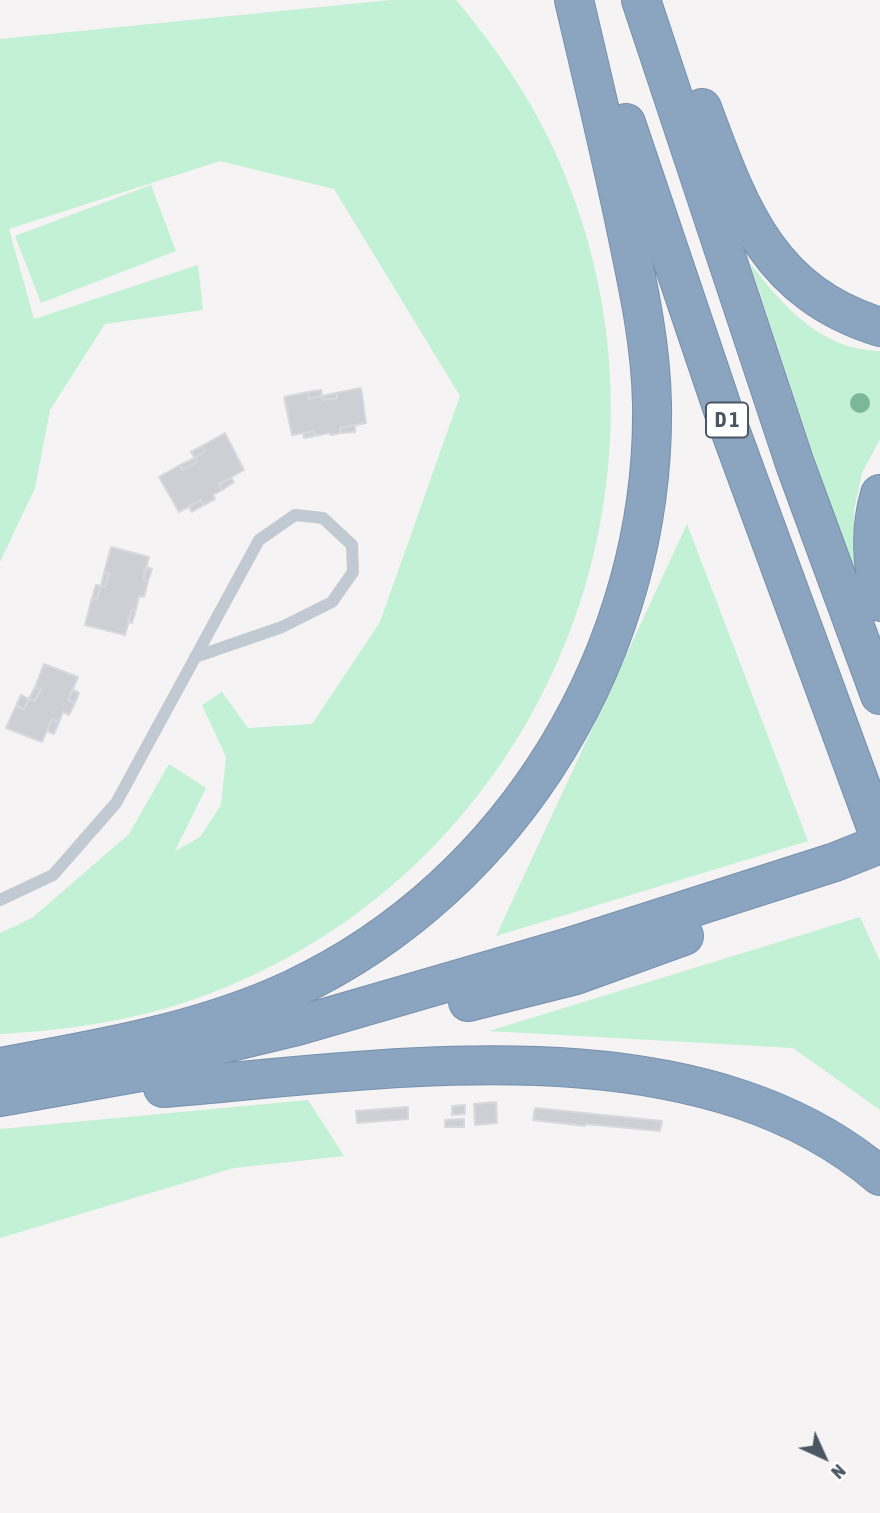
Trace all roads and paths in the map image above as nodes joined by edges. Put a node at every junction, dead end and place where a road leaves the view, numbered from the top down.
1 (574, 0) edge
2 (580, 0) edge
3 (642, 0) edge
4 (664, 0) edge
5 (880, 327) edge
6 (880, 494) edge
7 (880, 602) edge
8 (195, 657) junction
9 (880, 695) edge
10 (880, 838) edge
11 (880, 844) edge
12 (880, 864) edge
13 (838, 871) junction
14 (0, 900) edge
15 (0, 1067) edge
16 (0, 1079) edge
17 (0, 1099) edge
18 (880, 1176) edge

1 - 15 highway
2 - 10 highway, D 1
3 - 9 highway, D 1
4 - 5 highway
6 - 7 highway
8 - 8 lane
8 - 14 lane
11 - 13 highway
12 - 13 highway
13 - 16 highway
13 - 17 highway
17 - 18 highway

